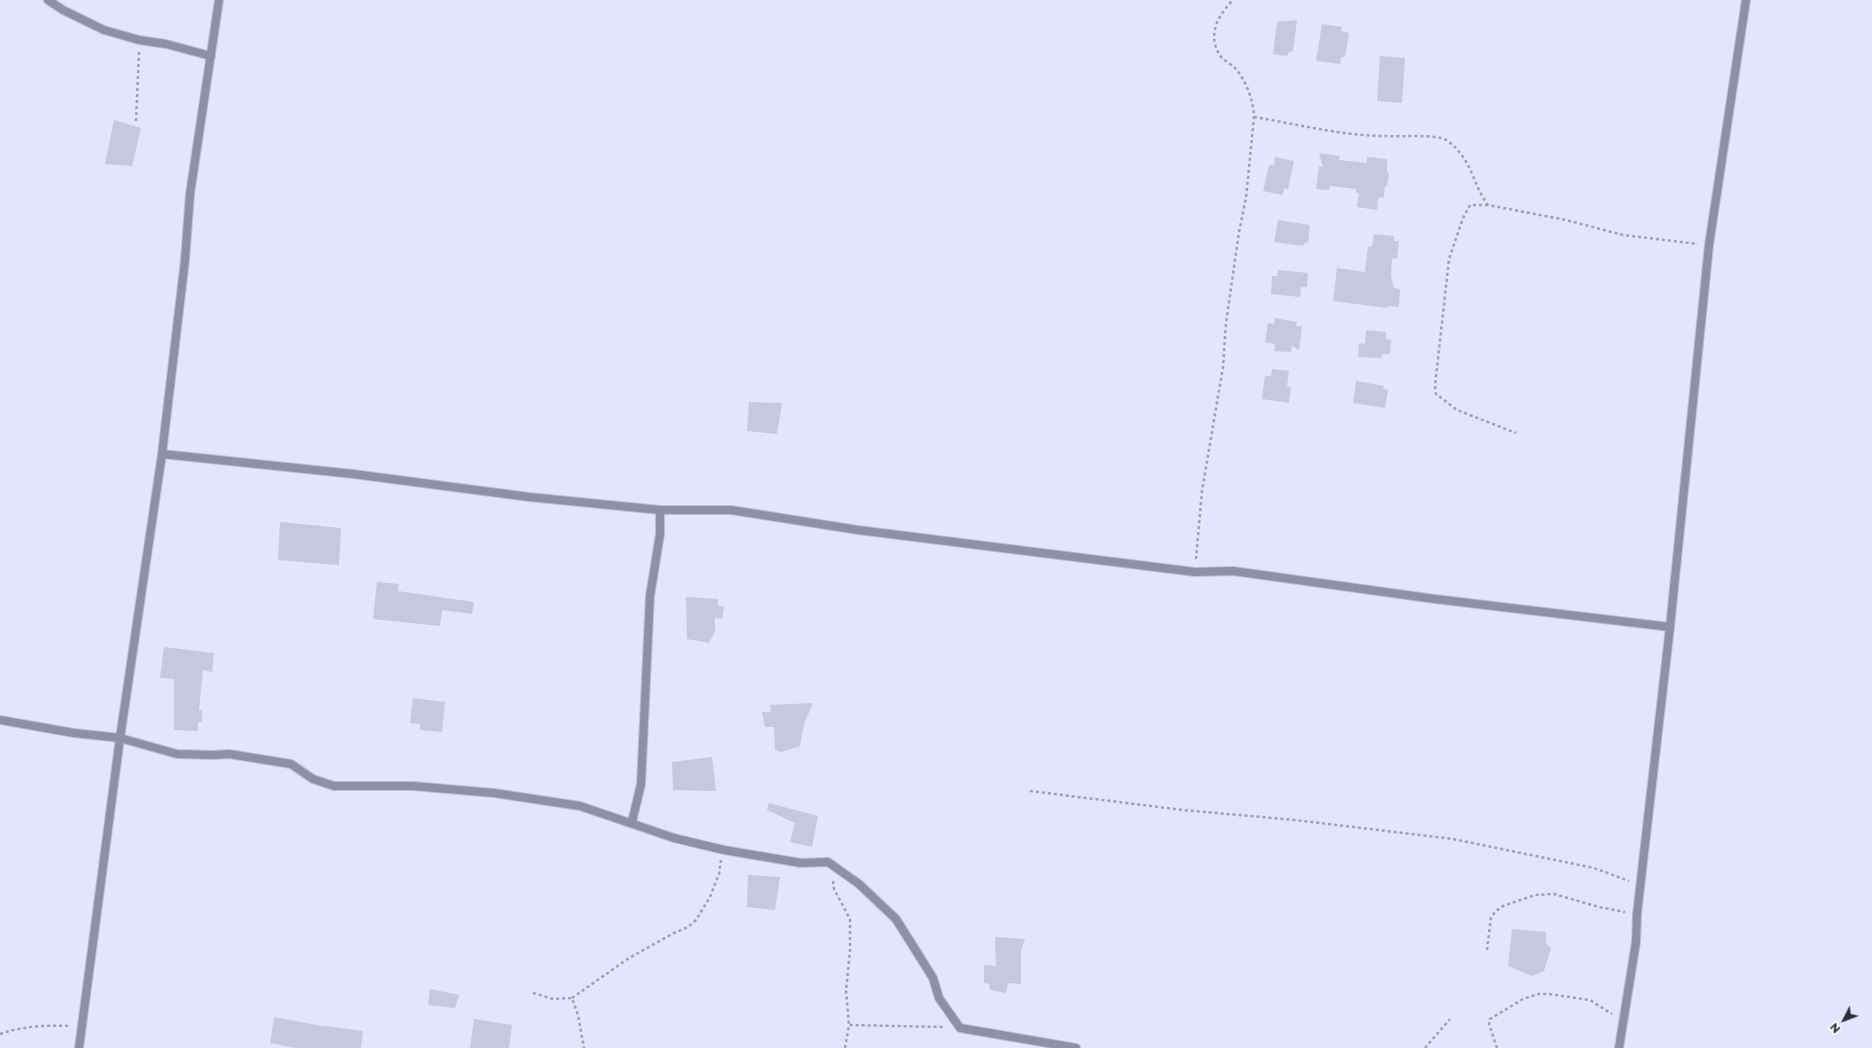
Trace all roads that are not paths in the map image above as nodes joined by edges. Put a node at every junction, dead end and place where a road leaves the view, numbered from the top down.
1 (48, 0) edge
2 (219, 0) edge
3 (1746, 0) edge
4 (211, 56) junction
5 (162, 454) junction
6 (660, 510) junction
7 (1670, 627) junction
8 (0, 720) edge
9 (120, 738) junction
10 (632, 822) junction
11 (79, 1048) edge
12 (1076, 1048) edge
13 (1620, 1048) edge

1 - 4 street
2 - 4 street
3 - 7 street
4 - 5 street
5 - 6 street
5 - 9 street
6 - 7 street
6 - 10 street
7 - 13 street
8 - 9 street
9 - 10 street
9 - 11 street
10 - 12 street

